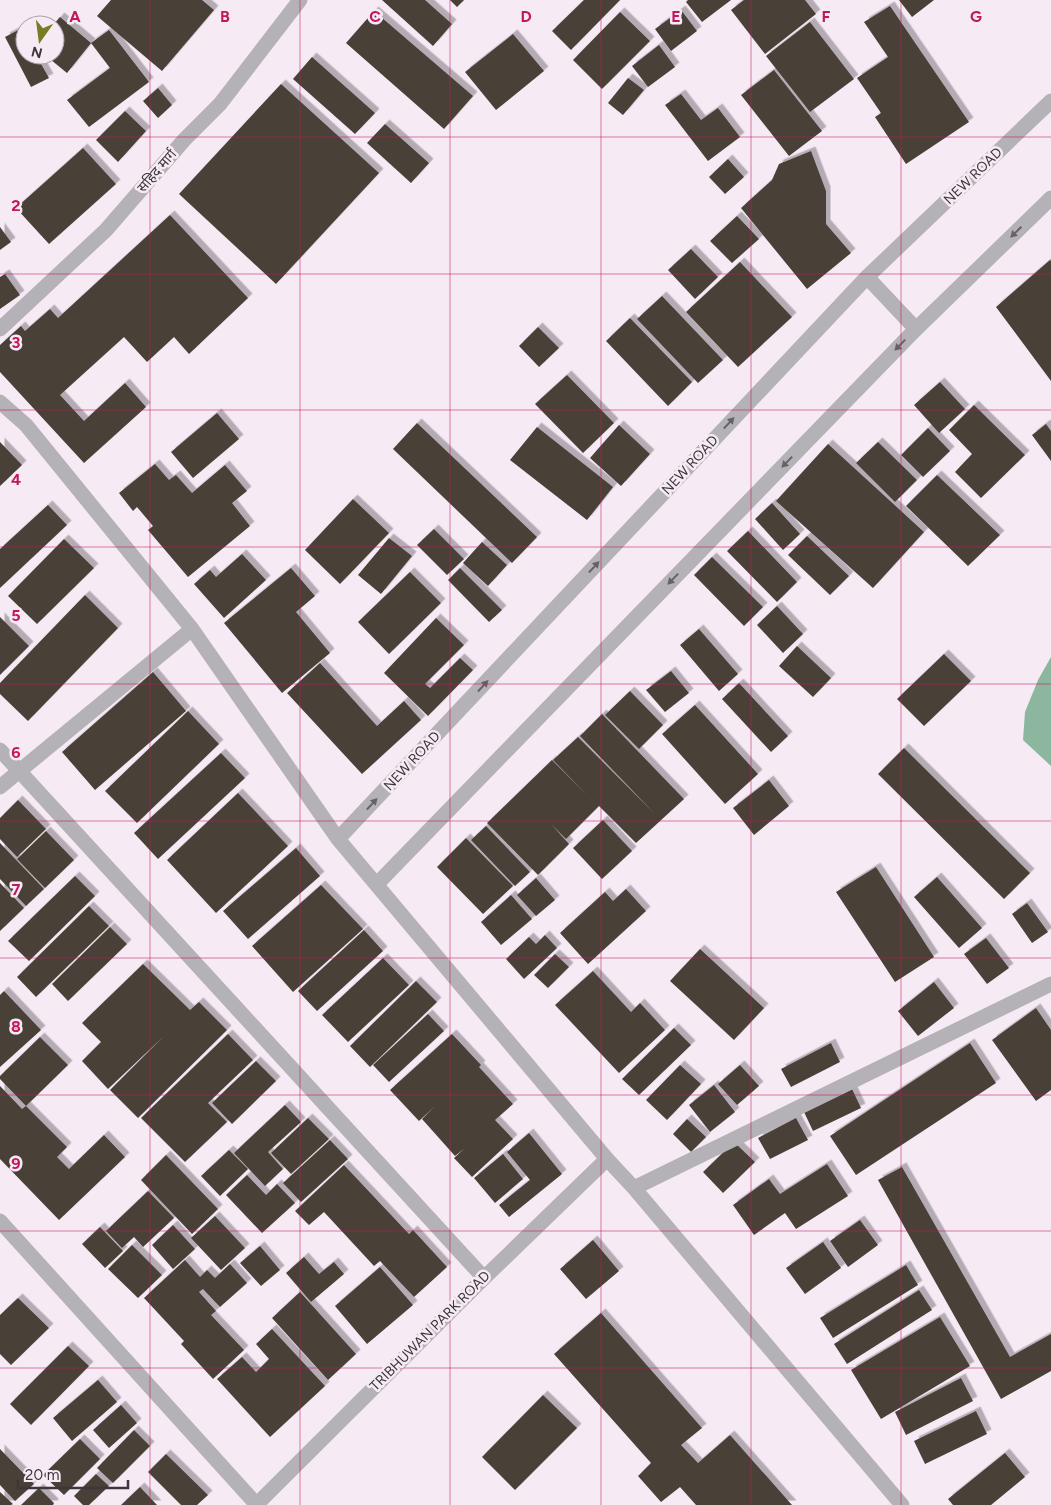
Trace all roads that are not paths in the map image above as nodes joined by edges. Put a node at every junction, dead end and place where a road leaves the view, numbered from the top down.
1 (300, 0) edge
2 (1051, 101) edge
3 (1051, 198) edge
4 (867, 277) junction
5 (0, 329) edge
6 (916, 329) junction
7 (0, 402) edge
8 (192, 629) junction
9 (0, 750) edge
10 (20, 770) junction
11 (0, 787) edge
12 (338, 840) junction
13 (377, 884) junction
14 (1051, 984) edge
15 (606, 1160) junction
16 (634, 1188) junction
17 (0, 1221) edge
18 (484, 1278) junction
19 (256, 1505) edge
20 (902, 1505) edge

1 - 5 street, सहिद मार्ग
2 - 4 street, NEW ROAD
3 -> 6 street
4 - 6 street
12 -> 4 street, NEW ROAD
6 -> 13 street
7 - 8 street
8 - 10 street
8 - 12 street
9 - 10 street
10 - 11 street
10 - 18 street
12 - 13 street
13 - 15 street
14 - 16 street
15 - 16 street
15 - 18 street, TRIBHUWAN PARK ROAD
16 - 20 street
17 - 19 street
18 - 19 street, TRIBHUWAN PARK ROAD

